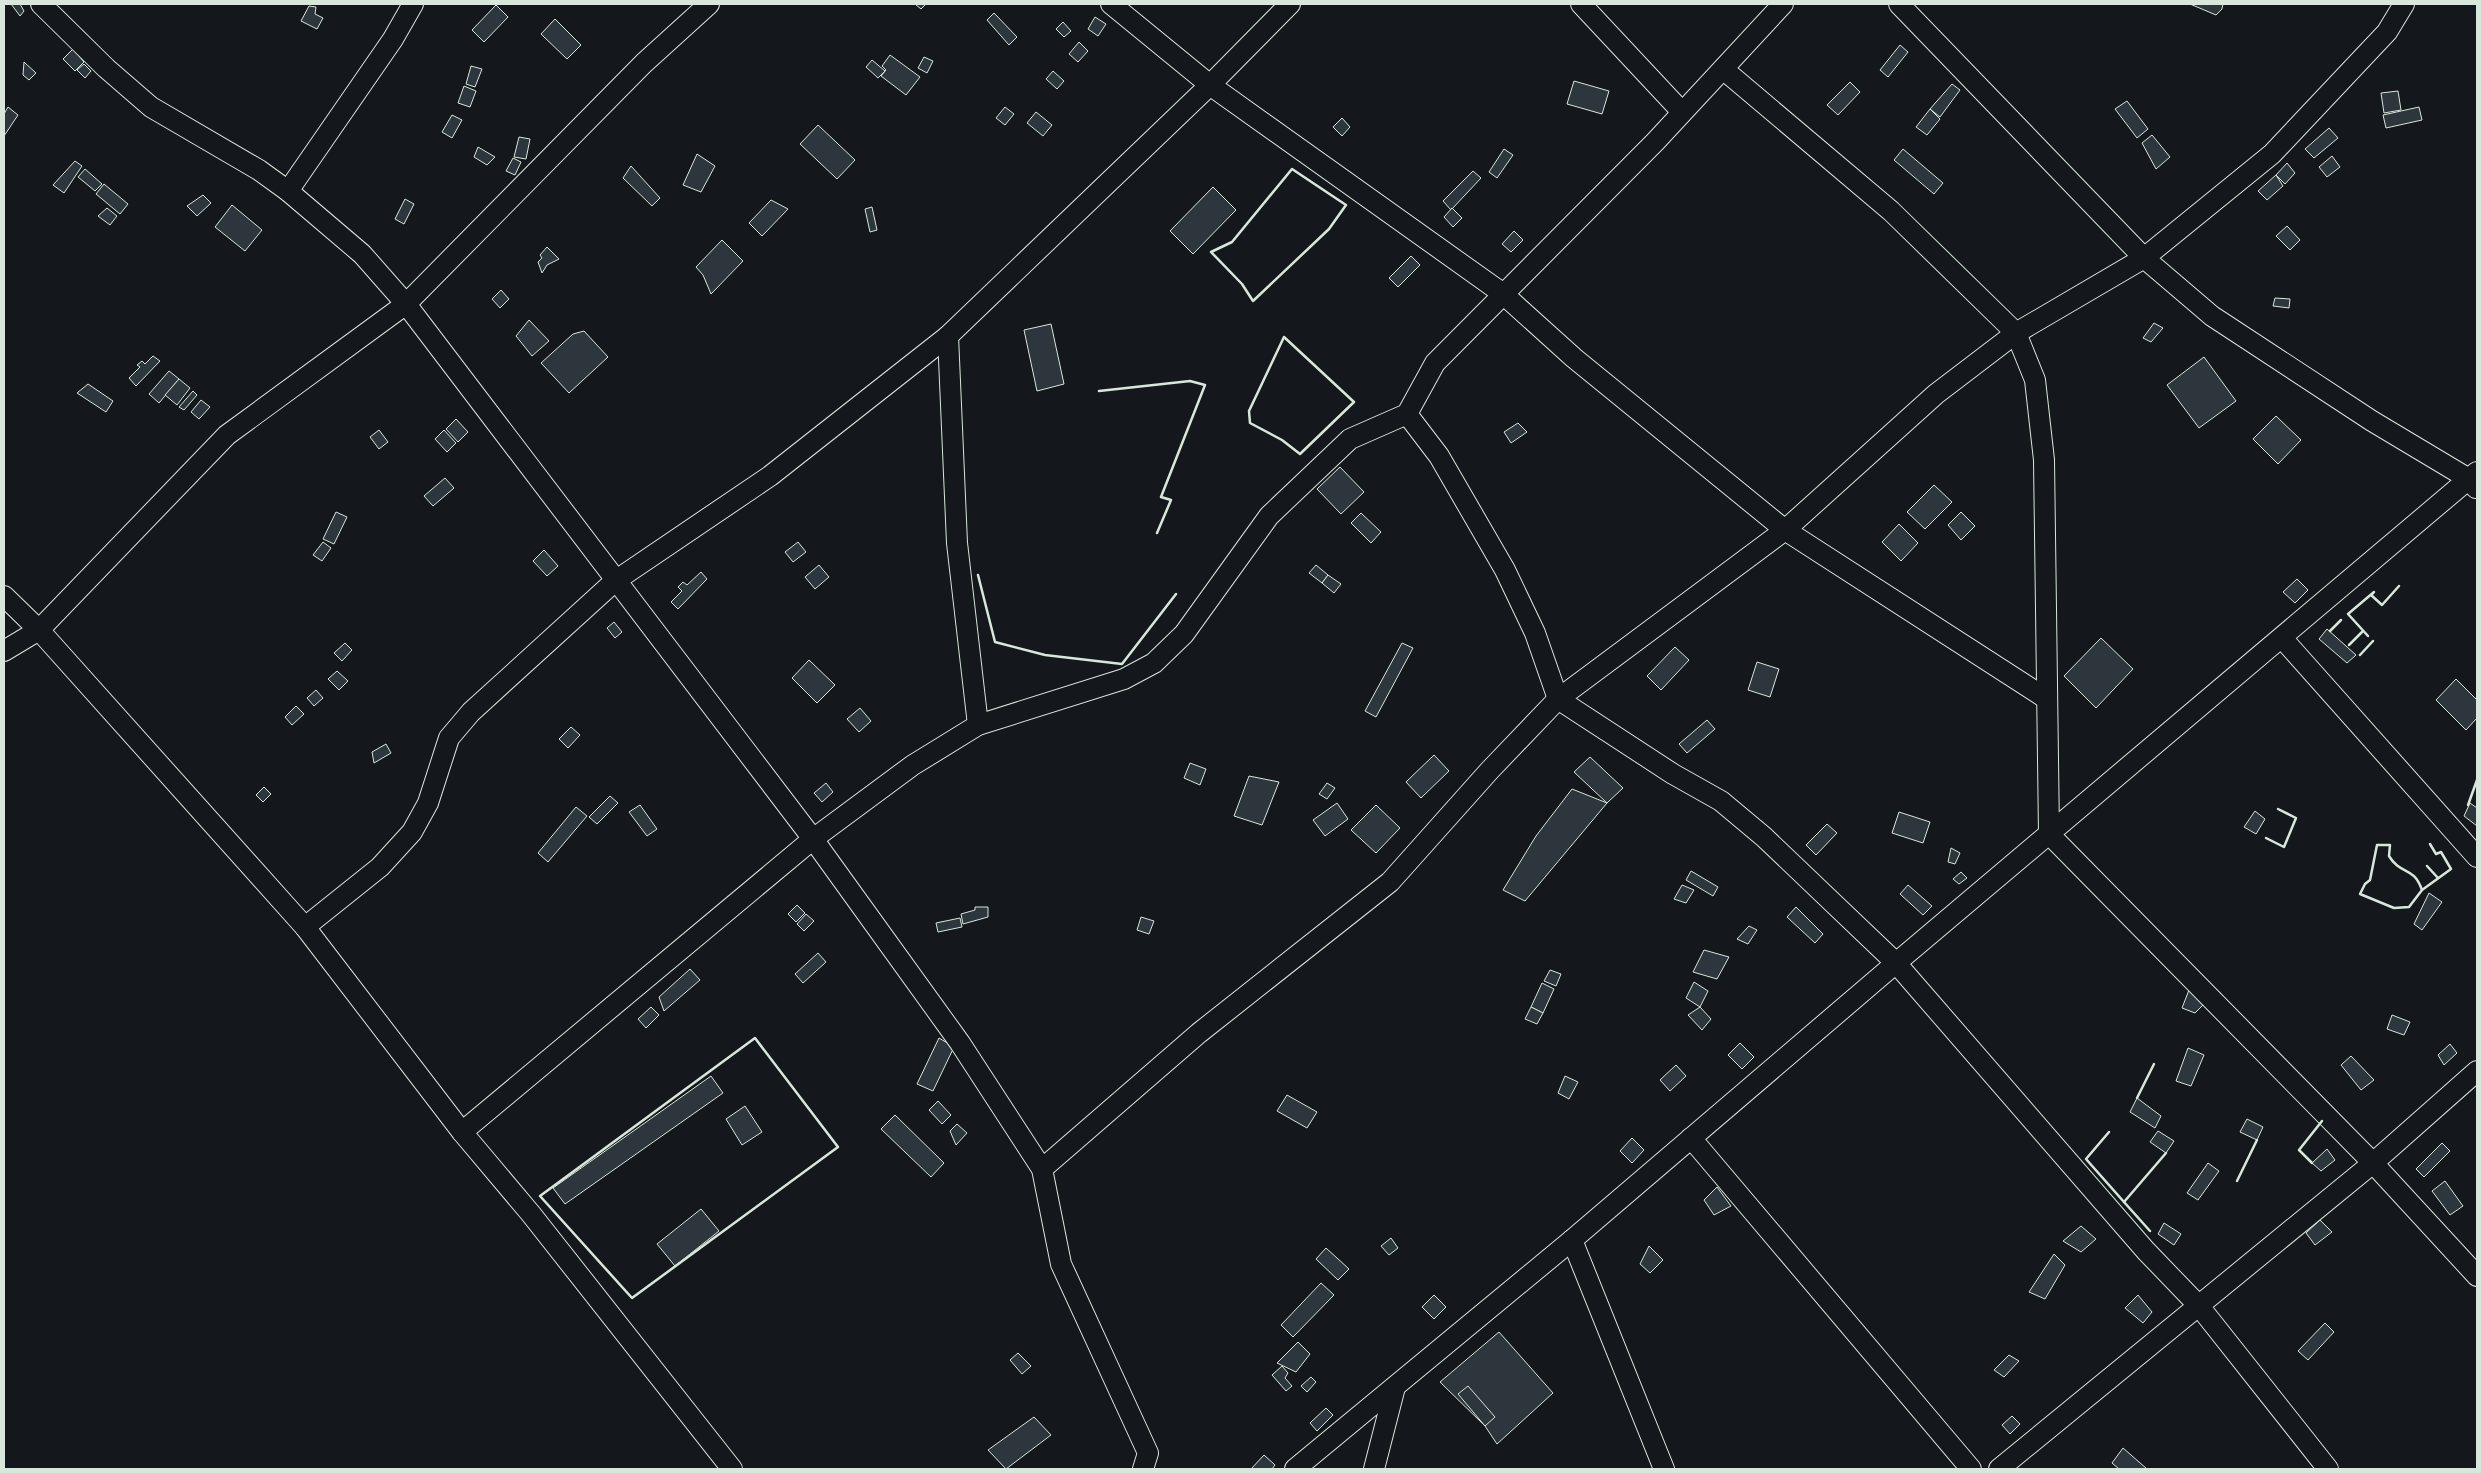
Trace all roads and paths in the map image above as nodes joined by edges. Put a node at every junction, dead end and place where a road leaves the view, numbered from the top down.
1 (41, 4) edge
2 (413, 4) edge
3 (709, 4) edge
4 (1111, 4) edge
5 (1290, 4) edge
6 (1581, 4) edge
7 (1783, 4) edge
8 (1899, 4) edge
9 (2404, 4) edge
10 (1723, 69) junction
11 (1210, 85) junction
12 (1682, 112) junction
13 (288, 191) junction
14 (2144, 258) junction
15 (1502, 293) junction
16 (406, 304) junction
17 (2016, 333) junction
18 (948, 336) junction
19 (1407, 414) junction
20 (2474, 480) edge
21 (1785, 530) junction
22 (615, 581) junction
23 (4, 596) edge
24 (39, 630) junction
25 (2282, 638) junction
26 (4, 651) edge
27 (2047, 698) junction
28 (1558, 699) junction
29 (978, 725) junction
30 (2049, 834) junction
31 (814, 839) junction
32 (2477, 857) edge
33 (305, 927) junction
34 (1896, 963) junction
35 (2477, 1071) edge
36 (462, 1132) junction
37 (1691, 1138) junction
38 (2373, 1163) junction
39 (1042, 1169) junction
40 (1572, 1240) junction
41 (2477, 1276) edge
42 (2200, 1306) junction
43 (1395, 1386) junction
44 (732, 1469) edge
45 (1143, 1469) edge
46 (1295, 1469) edge
47 (1374, 1469) edge
48 (1664, 1469) edge
49 (1971, 1469) edge
50 (1999, 1469) edge
51 (2328, 1469) edge

1 - 13 street
2 - 13 street
3 - 16 street
4 - 11 street
5 - 11 street
6 - 12 street
7 - 10 street
8 - 14 street
9 - 14 street
10 - 12 street
10 - 17 street
11 - 15 street
11 - 18 street
12 - 15 street
13 - 16 street
14 - 17 street
14 - 20 street
15 - 19 street
15 - 21 street
16 - 22 street
16 - 24 street
17 - 21 street
17 - 27 street
18 - 22 street
18 - 29 street
19 - 28 street
19 - 29 street
20 - 25 street
21 - 27 street
21 - 28 street
22 - 31 street
22 - 33 street
23 - 24 street
24 - 26 street
24 - 33 street
25 - 30 street
25 - 32 street
27 - 30 street
28 - 34 street
28 - 39 street
29 - 31 street
30 - 34 street
30 - 38 street
31 - 36 street
31 - 39 street
33 - 36 street
34 - 37 street
34 - 42 street
35 - 38 street
36 - 44 street
37 - 40 street
37 - 49 street
38 - 41 street
38 - 42 street
39 - 45 street
40 - 43 street
40 - 48 street
42 - 50 street
42 - 51 street
43 - 46 street
43 - 47 street

